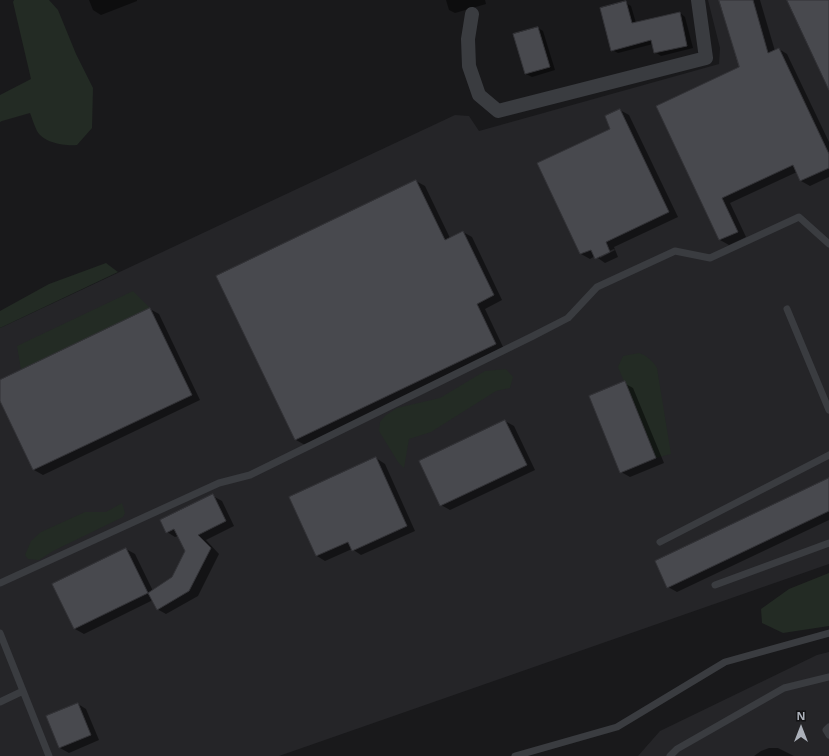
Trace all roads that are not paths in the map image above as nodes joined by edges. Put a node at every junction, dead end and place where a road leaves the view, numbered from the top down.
1 (698, 0) edge
2 (472, 14) dead end
3 (829, 244) edge
4 (787, 309) dead end
5 (829, 410) edge
6 (829, 455) edge
7 (660, 542) dead end
8 (829, 543) edge
9 (0, 583) edge
10 (715, 585) dead end
11 (0, 633) edge
12 (829, 633) edge
13 (829, 677) edge
14 (23, 691) junction
15 (0, 702) edge
16 (829, 727) edge
17 (829, 735) edge
18 (538, 753) edge
19 (49, 756) edge
20 (515, 756) edge
21 (670, 756) edge

1 - 2 street
3 - 9 lane
4 - 5 lane
6 - 7 lane
8 - 10 lane
11 - 14 lane
12 - 18 lane
13 - 21 lane
14 - 15 lane
14 - 19 lane
16 - 17 lane
18 - 20 lane

